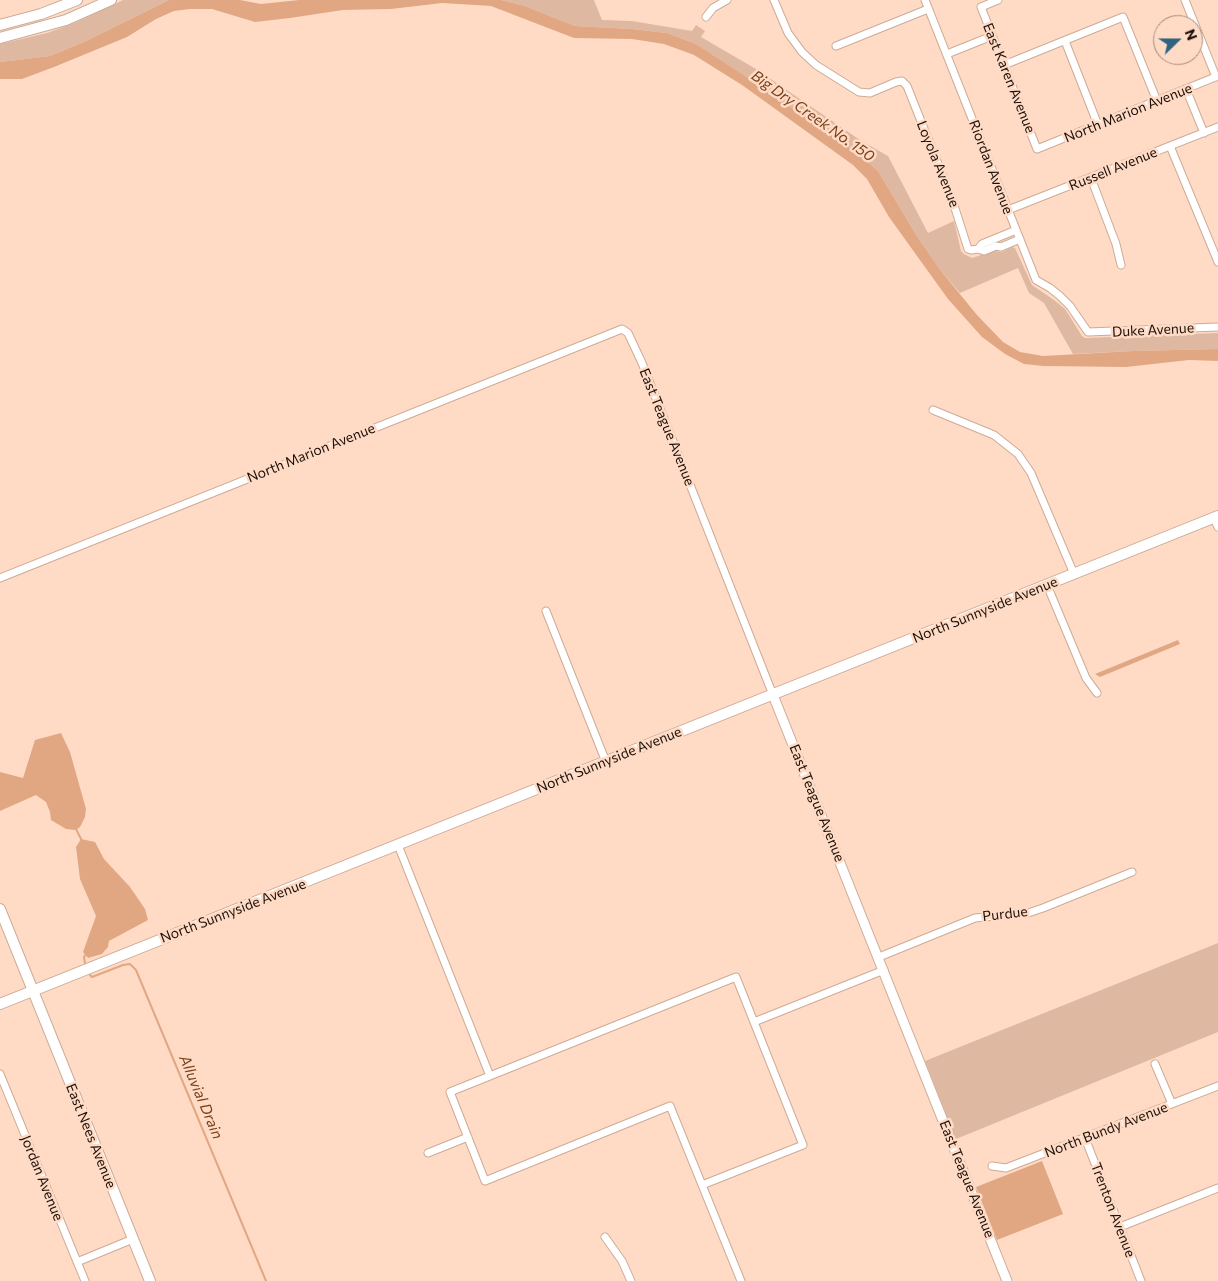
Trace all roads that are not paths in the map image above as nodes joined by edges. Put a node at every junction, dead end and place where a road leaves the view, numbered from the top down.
1 (77, 0) edge
2 (112, 0) edge
3 (727, 0) edge
4 (774, 0) edge
5 (925, 0) edge
6 (998, 0) edge
7 (1184, 0) edge
8 (928, 9) junction
9 (706, 17) dead end
10 (0, 25) edge
11 (992, 36) junction
12 (0, 38) edge
13 (1065, 41) junction
14 (836, 46) dead end
15 (947, 54) junction
16 (1004, 65) junction
17 (1217, 77) edge
18 (1186, 89) junction
19 (1157, 101) junction
20 (1098, 125) junction
21 (1218, 127) edge
22 (1204, 133) junction
23 (1170, 146) junction
24 (1037, 149) joint
25 (1090, 178) junction
26 (1008, 210) junction
27 (1016, 230) junction
28 (1020, 239) junction
29 (994, 243) junction
30 (1218, 262) edge
31 (1121, 265) dead end
32 (1218, 327) edge
33 (622, 329) joint
34 (1088, 332) joint
35 (933, 410) dead end
36 (1217, 520) edge
37 (1074, 574) junction
38 (0, 578) edge
39 (1047, 585) junction
40 (546, 611) dead end
41 (1097, 693) dead end
42 (773, 695) junction
43 (606, 762) junction
44 (398, 845) junction
45 (1132, 872) dead end
46 (0, 909) edge
47 (879, 957) junction
48 (884, 970) junction
49 (33, 990) junction
50 (0, 1004) edge
51 (754, 1022) junction
52 (1155, 1064) dead end
53 (0, 1074) edge
54 (490, 1076) junction
55 (1218, 1086) edge
56 (1172, 1104) junction
57 (468, 1137) junction
58 (1085, 1138) junction
59 (428, 1153) dead end
60 (992, 1166) dead end
61 (702, 1185) junction
62 (1218, 1188) edge
63 (1120, 1227) junction
64 (605, 1237) dead end
65 (133, 1239) junction
66 (77, 1262) junction
67 (84, 1281) edge
68 (150, 1281) edge
69 (631, 1281) edge
70 (741, 1281) edge
71 (1007, 1281) edge
72 (1141, 1281) edge

1 - 10 main road
2 - 12 main road
3 - 9 street
4 - 29 street, Loyola Avenue
5 - 8 street, Riordan Avenue
6 - 11 street, East Karen Avenue
7 - 17 street
8 - 14 street
8 - 15 street, Riordan Avenue
11 - 15 street
11 - 16 street, East Karen Avenue
13 - 16 street
13 - 19 street
13 - 20 street
15 - 26 street, Riordan Avenue
16 - 24 street, East Karen Avenue
17 - 18 street, North Marion Avenue
18 - 19 street, North Marion Avenue
18 - 22 street
19 - 20 street, North Marion Avenue
20 - 24 street, North Marion Avenue
21 - 22 street, Russell Avenue
22 - 23 street, Russell Avenue
23 - 25 street, Russell Avenue
23 - 30 street
25 - 26 street, Russell Avenue
25 - 31 street
26 - 27 street, Riordan Avenue
27 - 28 street, Riordan Avenue
27 - 29 street
28 - 29 street
28 - 34 street, Riordan Avenue
32 - 34 street, Duke Avenue
33 - 38 street, North Marion Avenue
33 - 42 street, East Teague Avenue
35 - 37 street
36 - 37 main road, North Sunnyside Avenue
37 - 39 main road, North Sunnyside Avenue
39 - 41 street
39 - 42 main road, North Sunnyside Avenue
40 - 43 street
42 - 43 main road, North Sunnyside Avenue
42 - 47 street, East Teague Avenue
43 - 44 main road, North Sunnyside Avenue
44 - 49 main road, North Sunnyside Avenue
44 - 54 street
45 - 47 street, Purdue
46 - 49 main road, East Nees Avenue
47 - 48 street, East Teague Avenue
48 - 51 street
48 - 71 street, East Teague Avenue
49 - 50 main road, North Sunnyside Avenue
49 - 65 main road, East Nees Avenue
51 - 54 street
51 - 61 street
52 - 56 street
53 - 66 street, Jordan Avenue
54 - 57 street
55 - 56 street, North Bundy Avenue
56 - 58 street, North Bundy Avenue
57 - 59 street
57 - 61 street
58 - 60 street, North Bundy Avenue
58 - 63 street, Trenton Avenue
61 - 70 street
62 - 63 street
63 - 72 street, Trenton Avenue
64 - 69 street
65 - 66 street
65 - 68 main road, East Nees Avenue
66 - 67 street, Jordan Avenue

